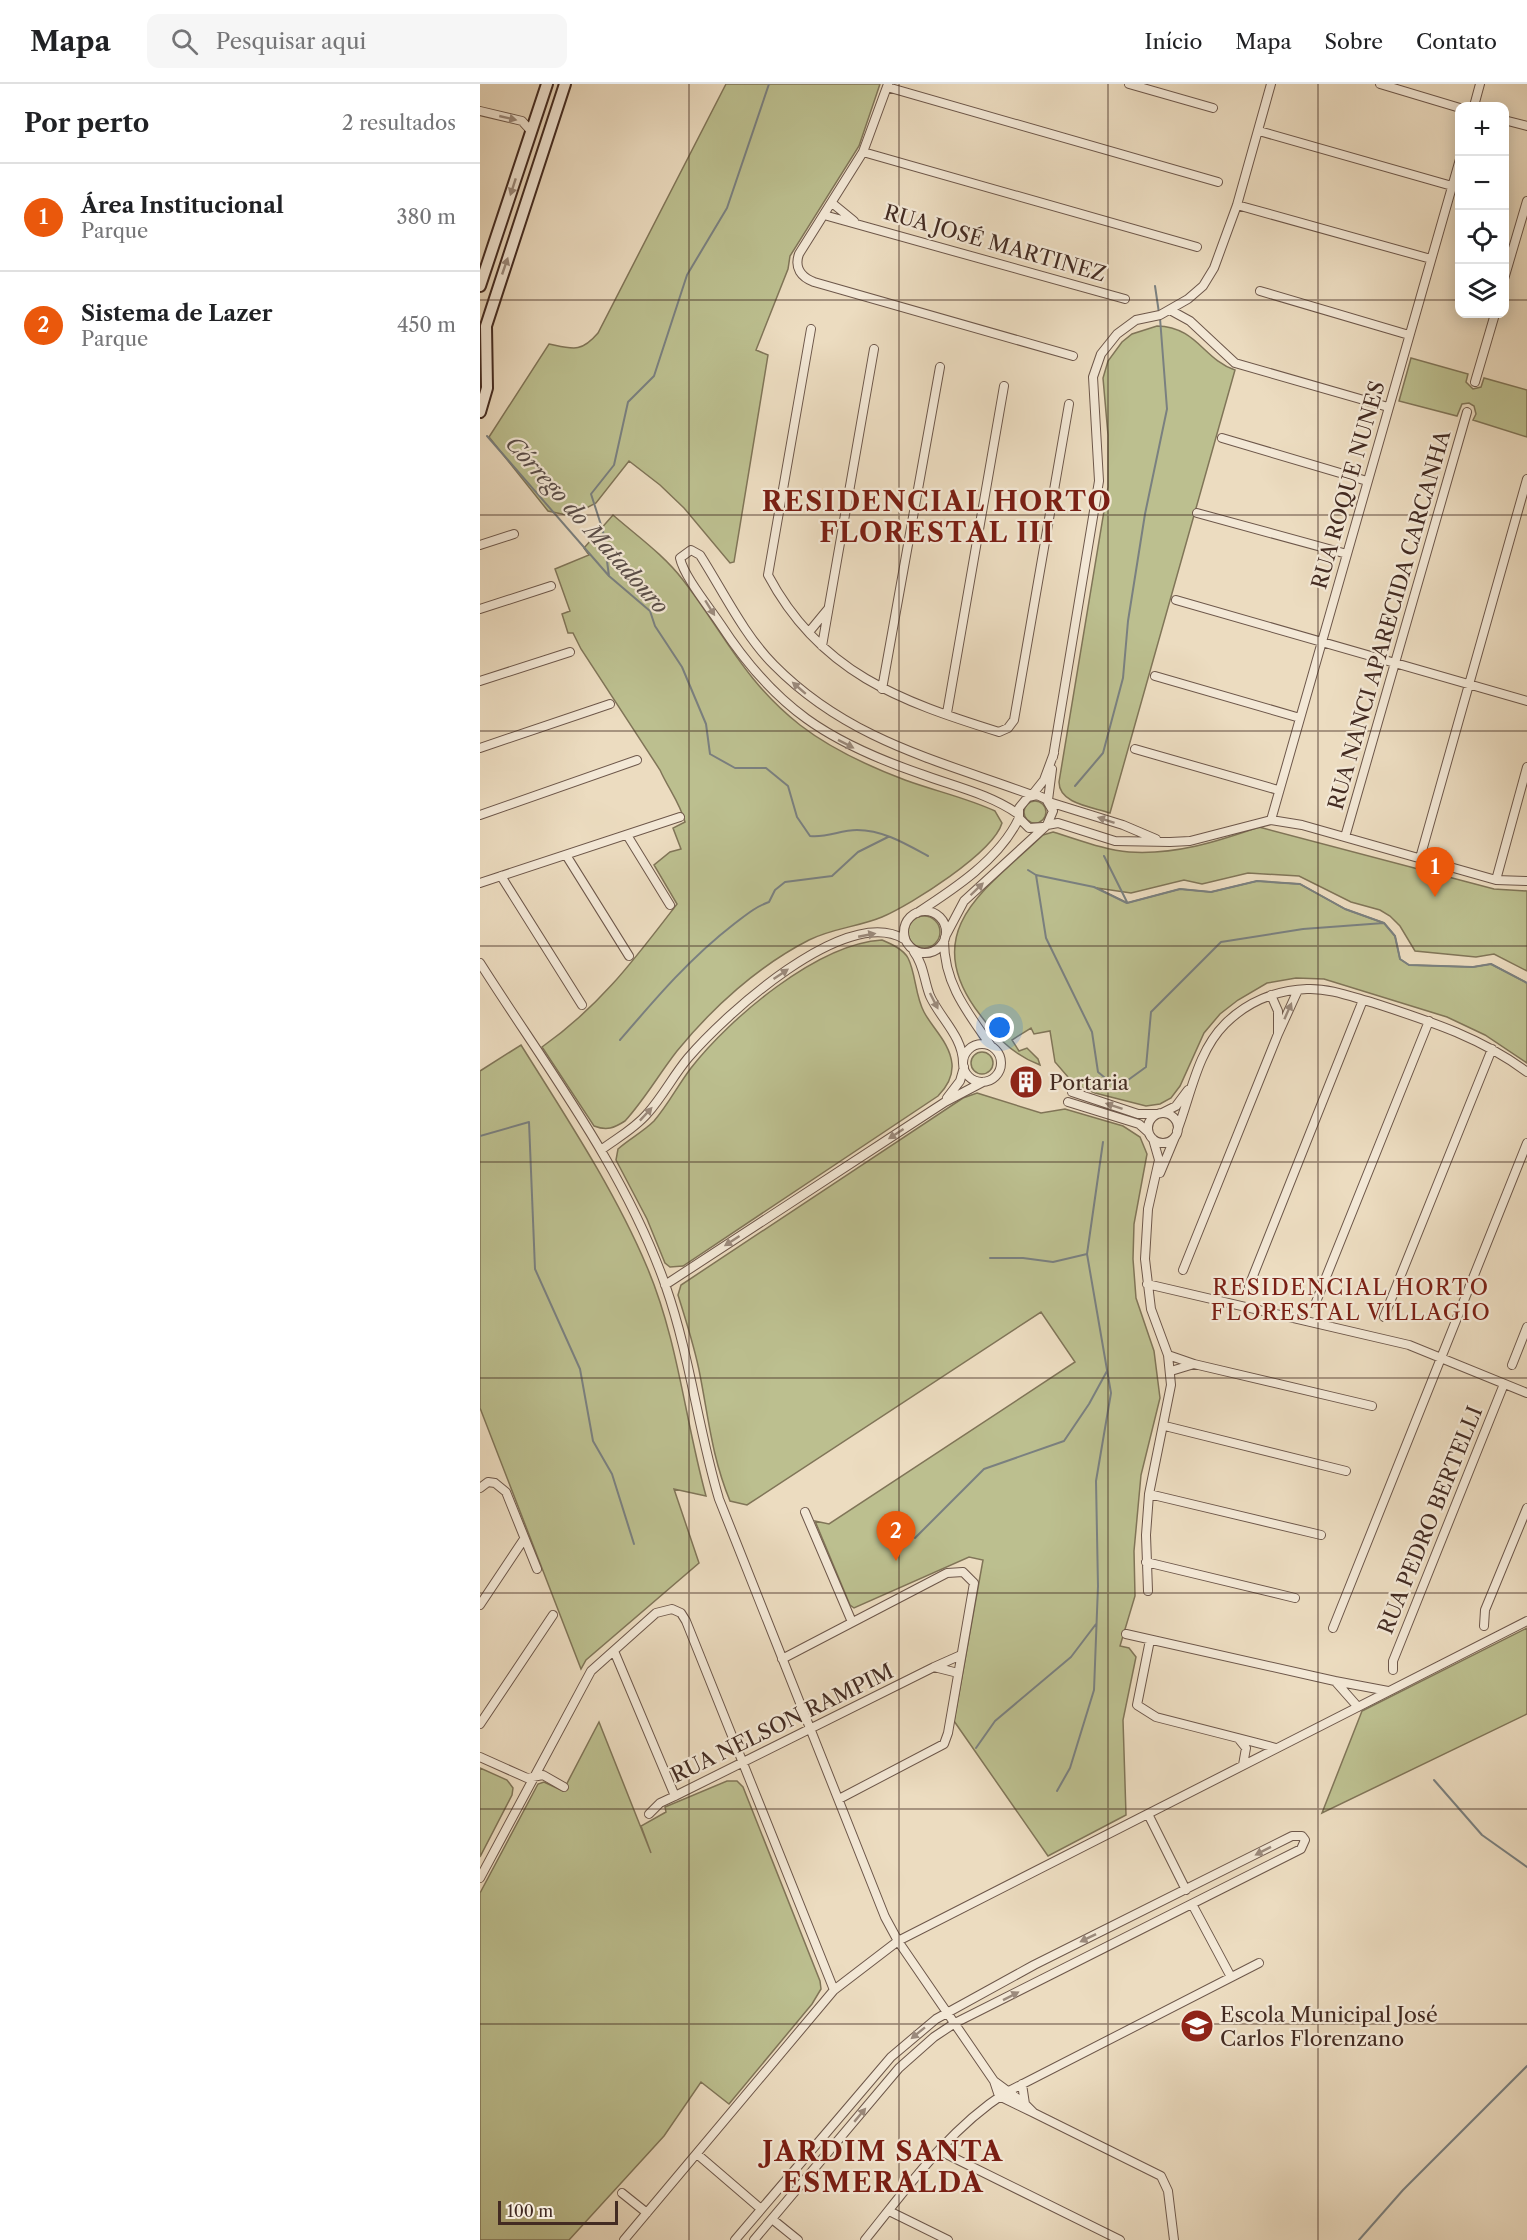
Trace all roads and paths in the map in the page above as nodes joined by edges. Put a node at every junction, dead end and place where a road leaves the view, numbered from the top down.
1 (547, 84) edge
2 (565, 84) edge
3 (1129, 84) edge
4 (1271, 84) edge
5 (1380, 84) edge
6 (1480, 84) edge
7 (887, 86) edge
8 (1475, 102) edge
9 (1455, 106) edge
10 (1213, 108) dead end
11 (480, 111) edge
12 (1509, 121) edge
13 (1527, 126) edge
14 (531, 131) junction
15 (1259, 131) junction
16 (863, 152) junction
17 (1455, 176) edge
18 (1218, 182) dead end
19 (1452, 186) junction
20 (1527, 201) edge
21 (832, 203) junction
22 (1237, 205) junction
23 (824, 215) junction
24 (855, 222) junction
25 (1197, 248) dead end
26 (1431, 259) junction
27 (1508, 264) edge
28 (480, 286) edge
29 (1260, 291) dead end
30 (1125, 299) dead end
31 (1170, 310) junction
32 (1494, 318) edge
33 (811, 329) dead end
34 (1409, 335) junction
35 (874, 349) dead end
36 (1072, 356) dead end
37 (940, 367) dead end
38 (1475, 382) dead end
39 (1004, 386) dead end
40 (1069, 404) dead end
41 (1388, 407) junction
42 (480, 412) edge
43 (1467, 412) dead end
44 (1222, 438) dead end
45 (1527, 480) edge
46 (1367, 481) junction
47 (1197, 513) dead end
48 (514, 534) dead end
49 (480, 545) edge
50 (1347, 554) junction
51 (551, 586) dead end
52 (1176, 600) dead end
53 (831, 605) junction
54 (480, 609) edge
55 (809, 632) junction
56 (1323, 642) junction
57 (822, 646) junction
58 (570, 652) dead end
59 (1395, 663) junction
60 (1155, 676) dead end
61 (480, 681) edge
62 (1468, 684) junction
63 (882, 689) junction
64 (1527, 700) edge
65 (610, 704) dead end
66 (946, 713) junction
67 (1300, 718) junction
68 (480, 748) edge
69 (1135, 749) dead end
70 (1054, 753) junction
71 (637, 760) dead end
72 (1527, 767) edge
73 (1014, 788) junction
74 (1278, 790) junction
75 (1032, 795) junction
76 (1049, 801) junction
77 (1021, 803) junction
78 (480, 815) edge
79 (1019, 816) junction
80 (680, 818) dead end
81 (1271, 820) junction
82 (1045, 826) junction
83 (627, 835) junction
84 (1345, 837) junction
85 (1160, 841) junction
86 (566, 855) junction
87 (1420, 858) junction
88 (501, 876) junction
89 (1496, 880) junction
90 (1527, 881) edge
91 (480, 883) edge
92 (670, 905) dead end
93 (917, 913) junction
94 (904, 939) junction
95 (945, 939) junction
96 (911, 948) junction
97 (629, 956) dead end
98 (480, 963) edge
99 (1298, 990) junction
100 (1271, 995) junction
101 (1364, 1000) junction
102 (582, 1005) dead end
103 (1429, 1021) junction
104 (1278, 1034) junction
105 (991, 1046) junction
106 (1492, 1049) junction
107 (963, 1065) junction
108 (1527, 1072) edge
109 (1196, 1076) junction
110 (983, 1082) junction
111 (1072, 1092) dead end
112 (945, 1102) junction
113 (1068, 1102) dead end
114 (1159, 1113) junction
115 (1148, 1132) junction
116 (1176, 1134) junction
117 (1153, 1139) junction
118 (1527, 1143) edge
119 (601, 1150) junction
120 (1155, 1185) junction
121 (1183, 1270) dead end
122 (1147, 1284) junction
123 (665, 1285) junction
124 (1249, 1286) dead end
125 (1316, 1302) dead end
126 (1384, 1317) dead end
127 (1527, 1327) edge
128 (1168, 1355) junction
129 (1441, 1358) junction
130 (1194, 1364) junction
131 (1512, 1365) dead end
132 (1171, 1371) junction
133 (1504, 1384) junction
134 (1527, 1393) edge
135 (1372, 1406) dead end
136 (1165, 1426) junction
137 (1346, 1471) dead end
138 (480, 1488) edge
139 (1149, 1494) junction
140 (1527, 1508) edge
141 (805, 1512) dead end
142 (1321, 1535) dead end
143 (524, 1539) junction
144 (1146, 1562) junction
145 (537, 1569) dead end
146 (1148, 1591) dead end
147 (1295, 1598) dead end
148 (480, 1605) edge
149 (553, 1615) dead end
150 (1527, 1621) edge
151 (852, 1622) junction
152 (1484, 1626) dead end
153 (1333, 1629) dead end
154 (1126, 1634) dead end
155 (1150, 1640) junction
156 (614, 1651) junction
157 (961, 1654) junction
158 (782, 1659) junction
159 (934, 1667) junction
160 (1393, 1670) dead end
161 (958, 1673) junction
162 (1335, 1681) junction
163 (1352, 1685) junction
164 (1388, 1692) junction
165 (1361, 1706) junction
166 (480, 1724) edge
167 (809, 1729) junction
168 (1238, 1738) junction
169 (1246, 1748) junction
170 (1276, 1748) junction
171 (480, 1757) edge
172 (1255, 1759) junction
173 (742, 1764) junction
174 (1243, 1765) junction
175 (533, 1777) junction
176 (564, 1787) dead end
177 (675, 1796) junction
178 (839, 1799) junction
179 (649, 1814) dead end
180 (1148, 1814) junction
181 (480, 1878) edge
182 (1186, 1890) junction
183 (1192, 1904) junction
184 (897, 1941) junction
185 (1259, 1963) dead end
186 (1231, 1977) junction
187 (834, 1990) junction
188 (947, 2011) junction
189 (955, 2024) junction
190 (994, 2080) junction
191 (1022, 2084) junction
192 (1009, 2090) junction
193 (999, 2096) junction
194 (1025, 2104) junction
195 (1034, 2113) junction
196 (940, 2151) junction
197 (697, 2154) junction
198 (622, 2193) dead end
199 (761, 2209) junction
200 (889, 2211) junction
201 (647, 2213) junction
202 (772, 2219) junction
203 (624, 2240) edge
204 (735, 2240) edge
205 (754, 2240) edge
206 (798, 2240) edge
207 (865, 2240) edge
208 (948, 2240) edge
209 (1120, 2240) edge
210 (1174, 2240) edge

1 - 14 main road
42 -> 2 main road
3 - 10 street
4 - 15 street
5 - 9 street
6 - 8 street
7 - 16 street
7 - 18 street
11 -> 14 street
12 - 13 street
14 -> 28 main road
15 - 19 street
15 - 22 street
16 - 21 street
16 - 25 street
17 - 19 street, RUA ROQUE NUNES
19 - 26 street, RUA ROQUE NUNES
20 - 27 street
21 - 23 street
21 - 24 street, RUA JOSÉ MARTINEZ
22 - 26 street
22 - 31 street
23 - 24 street, RUA JOSÉ MARTINEZ
23 - 36 street
24 - 30 street, RUA JOSÉ MARTINEZ
26 - 34 street, RUA ROQUE NUNES
29 - 34 street
31 - 41 street
31 - 70 street
32 - 38 street
33 - 55 street
34 - 41 street, RUA ROQUE NUNES
35 - 53 street
37 - 63 street
39 - 66 street
40 - 66 street
41 - 46 street, RUA ROQUE NUNES
43 - 59 street, RUA NANCI APARECIDA CARCANHA
44 - 46 street
45 - 62 street
46 - 50 street, RUA ROQUE NUNES
47 - 50 street
48 - 49 street
50 - 56 street, RUA ROQUE NUNES
51 - 54 street
52 - 56 street
53 - 55 street
53 - 57 street
55 - 57 street
56 - 59 street
56 - 67 street, RUA ROQUE NUNES
57 - 63 street
58 - 61 street
59 - 62 street
59 - 84 street, RUA NANCI APARECIDA CARCANHA
60 - 67 street
62 - 64 street
62 - 87 street
63 - 66 street
65 - 68 street
67 - 74 street, RUA ROQUE NUNES
69 - 74 street
70 - 75 street
70 - 76 street
71 - 78 street
72 - 89 street
73 - 75 street
73 - 77 street
73 -> 79 street
74 - 81 street, RUA ROQUE NUNES
75 - 76 street
75 - 77 street
76 - 82 street
85 -> 76 street
77 - 79 street
79 - 82 street
79 - 93 street
80 - 83 street
81 - 84 street
81 - 85 street
82 - 85 street
95 -> 82 street
83 - 86 street
83 - 92 street
84 - 87 street
86 - 88 street
86 - 97 street
87 - 89 street
88 - 91 street
88 - 102 street
89 - 90 street
93 - 94 street
93 - 95 street
94 - 96 street
119 -> 94 street
95 - 96 street
95 - 105 street
96 -> 107 street
98 - 119 street
99 - 100 street
99 - 101 street
104 -> 99 street
100 - 104 street
100 - 109 street
101 - 103 street
101 - 124 street
103 - 106 street
103 - 125 street
104 - 121 street
105 - 107 street
105 - 110 street
106 - 108 street
106 - 126 street
107 - 110 street
107 - 112 street
109 - 114 street
109 - 116 street
110 - 112 street
114 -> 111 street
112 -> 123 street
113 - 115 street
114 - 115 street
114 - 116 street
115 - 117 street
116 - 117 street
116 - 120 street
117 - 120 street
118 - 129 street
119 - 123 street
120 - 122 street
122 - 128 street
122 - 129 street
123 - 158 street
127 - 131 street
128 - 130 street
128 - 132 street
129 - 133 street
129 - 153 street
130 - 132 street
130 - 135 street
132 - 136 street
133 - 134 street
133 - 160 street, RUA PEDRO BERTELLI
136 - 137 street
136 - 139 street
138 - 143 street
139 - 142 street
139 - 144 street
140 - 152 street
141 - 151 street
143 - 145 street
143 - 148 street
144 - 146 street
144 - 147 street
149 - 166 street
150 - 164 street
151 - 157 street
151 - 158 street
154 - 155 street
155 - 162 street
155 - 168 street
156 - 173 street
156 - 175 street
156 - 177 street
157 - 159 street, RUA NELSON RAMPIM
157 - 161 street
158 - 167 street
159 - 161 street
159 - 167 street, RUA NELSON RAMPIM
161 - 178 street
162 - 163 street
162 - 165 street
163 - 164 street
163 - 165 street
164 - 165 street
165 - 170 street
167 - 173 street, RUA NELSON RAMPIM
167 - 178 street
168 - 169 street
168 - 170 street
169 - 172 street
169 - 174 street
170 - 172 street
171 - 175 street
172 - 174 street
173 - 177 street, RUA NELSON RAMPIM
173 - 187 street
174 - 180 street
175 - 176 street
175 - 181 street
177 - 179 street, RUA NELSON RAMPIM
178 - 184 street
180 - 182 street
180 - 184 street
183 -> 182 street
182 -> 188 street
183 - 186 street
189 -> 183 street
184 - 187 street
184 - 188 street
185 - 186 street
186 - 191 street
187 - 197 street
188 - 189 street
188 -> 199 street
189 - 190 street
202 -> 189 street
190 - 192 street
190 - 193 street
191 - 192 street
191 - 194 street
192 - 193 street
192 - 194 street
193 - 195 street
193 - 196 street
194 - 195 street
195 - 210 street
196 - 200 street
196 - 209 street
197 - 199 street
197 - 201 street
198 - 201 street
199 - 204 street
200 - 207 street
200 - 208 street
201 - 203 street
202 - 205 street
202 - 206 street

